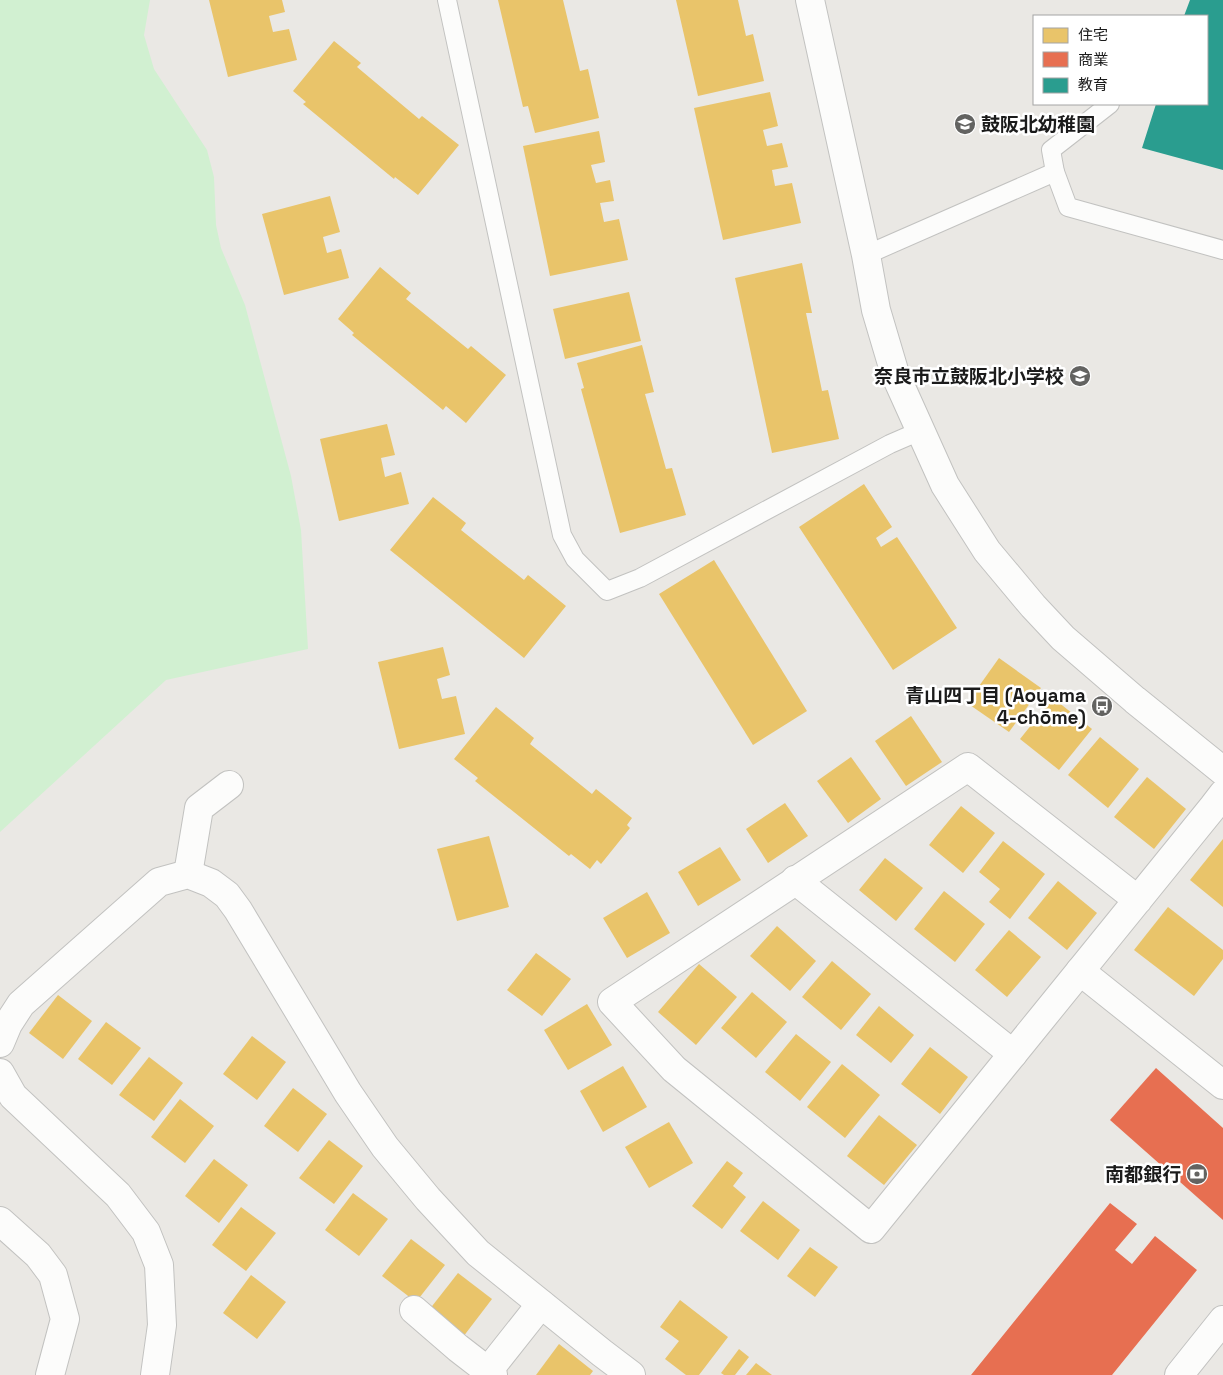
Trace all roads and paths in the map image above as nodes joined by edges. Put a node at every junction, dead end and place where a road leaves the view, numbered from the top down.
1 (447, 0) edge
2 (810, 0) edge
3 (1109, 105) edge
4 (1055, 172) junction
5 (1223, 250) edge
6 (866, 256) junction
7 (920, 430) junction
8 (1223, 771) edge
9 (229, 785) dead end
10 (1223, 794) edge
11 (188, 874) junction
12 (795, 880) junction
13 (1138, 900) junction
14 (1080, 971) junction
15 (0, 1042) edge
16 (1013, 1054) junction
17 (0, 1073) edge
18 (1223, 1085) edge
19 (0, 1221) edge
20 (541, 1304) junction
21 (414, 1310) dead end
22 (1223, 1320) edge
23 (491, 1373) edge
24 (50, 1375) edge
25 (155, 1375) edge
26 (631, 1375) edge
27 (1179, 1375) edge

1 - 7 lane
2 - 6 street
3 - 4 lane
4 - 5 lane
4 - 6 lane
6 - 7 street
7 - 8 street
9 - 11 street
10 - 13 street
11 - 15 street
11 - 20 street
12 - 13 street
12 - 16 street
12 - 16 street
13 - 14 street
14 - 16 street
14 - 18 street
17 - 25 street
19 - 24 street
20 - 23 street
20 - 26 street
21 - 23 street
22 - 27 street

